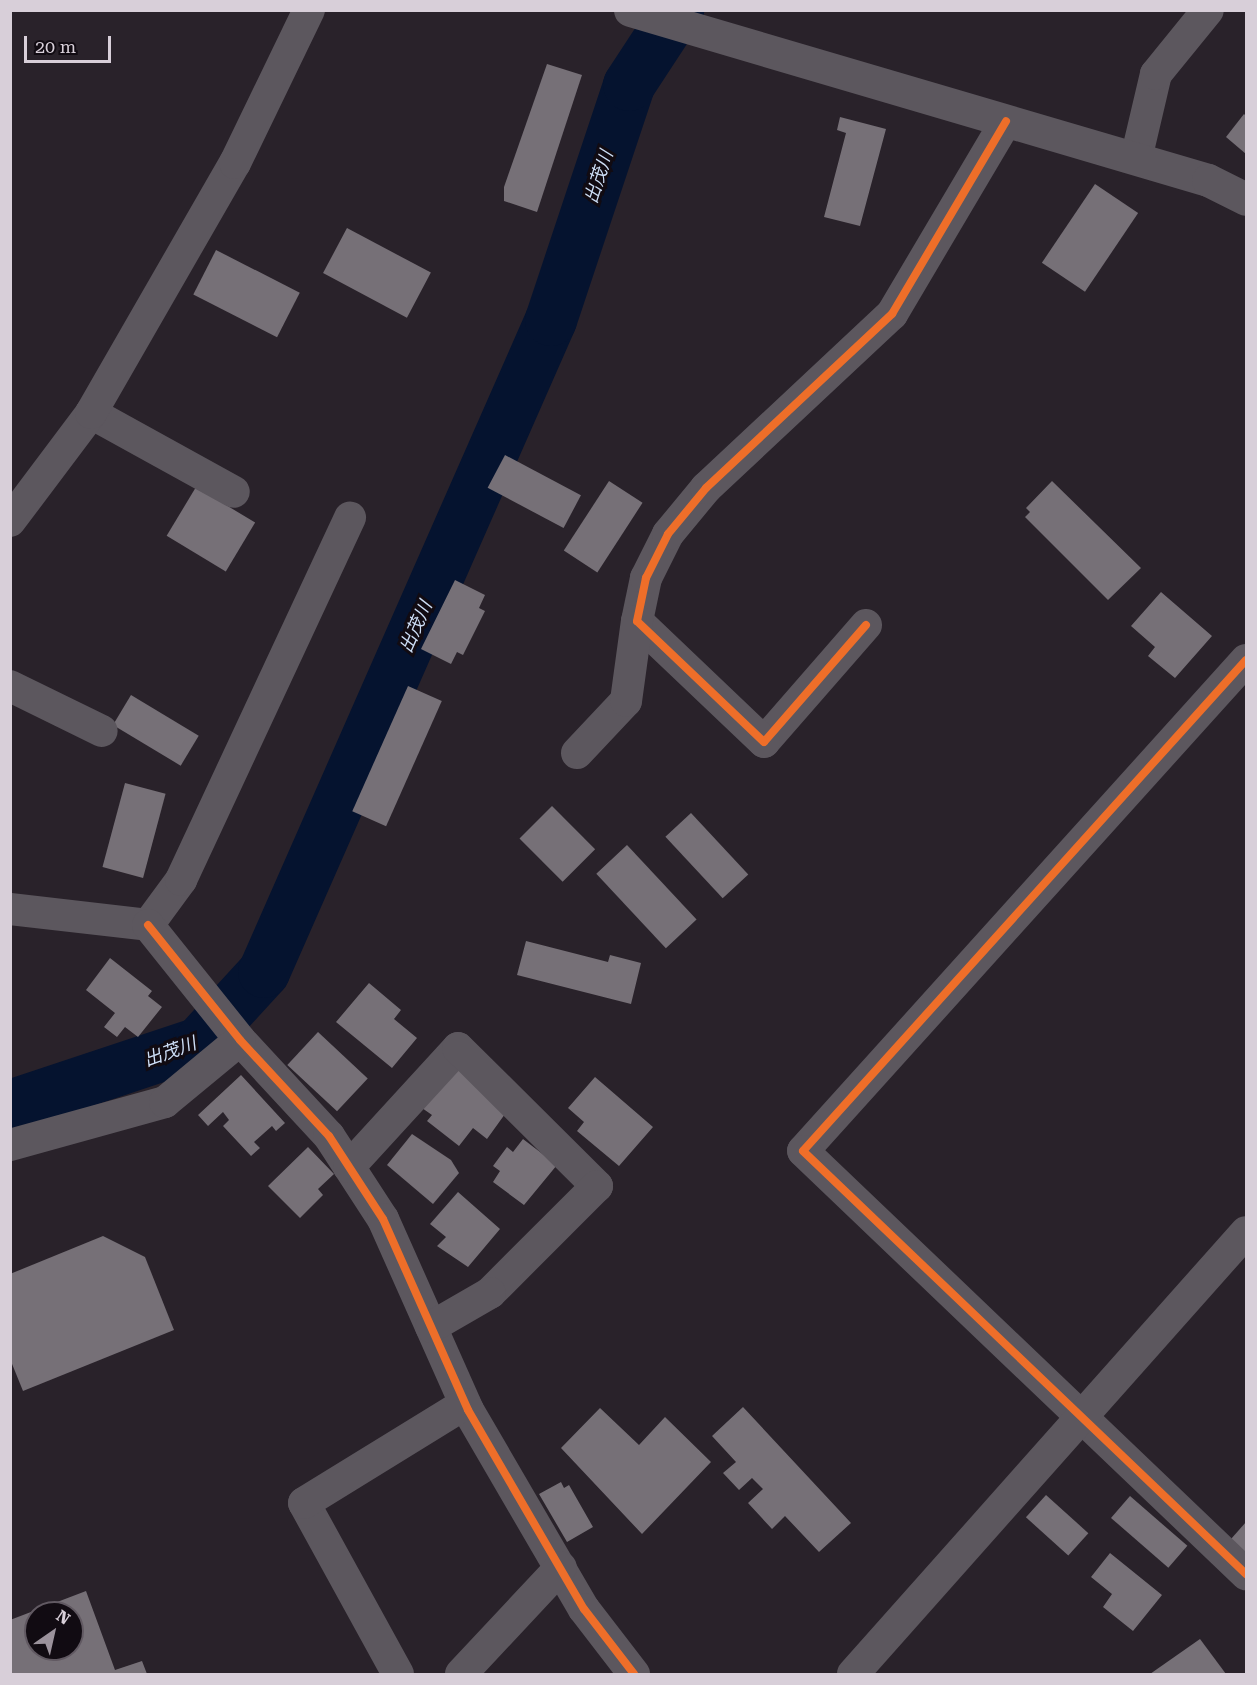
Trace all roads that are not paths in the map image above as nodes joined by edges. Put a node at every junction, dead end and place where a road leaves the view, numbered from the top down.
1 (309, 10) edge
2 (1208, 10) edge
3 (633, 11) edge
4 (1006, 121) junction
5 (1136, 159) junction
6 (1246, 199) edge
7 (91, 413) junction
8 (234, 492) dead end
9 (350, 518) dead end
10 (10, 521) edge
11 (637, 621) junction
12 (866, 625) dead end
13 (1246, 660) edge
14 (10, 686) edge
15 (102, 731) dead end
16 (577, 753) dead end
17 (10, 909) edge
18 (148, 924) junction
19 (240, 1040) junction
20 (10, 1145) edge
21 (349, 1167) junction
22 (1246, 1232) edge
23 (431, 1327) junction
24 (465, 1404) junction
25 (1082, 1419) junction
26 (561, 1567) junction
27 (1246, 1574) edge
28 (398, 1674) edge
29 (461, 1674) edge
30 (634, 1674) edge
31 (853, 1674) edge

1 - 7 street
2 - 5 street
3 - 4 street
4 - 5 street
4 - 11 street
5 - 6 street
7 - 8 street
7 - 10 street
9 - 18 street
11 - 12 street
11 - 16 street
13 - 25 street
14 - 15 street
17 - 18 street
18 - 19 street
19 - 20 street
19 - 21 street
21 - 23 street
21 - 23 street
22 - 25 street
23 - 24 street
24 - 26 street
24 - 28 street
25 - 27 street
25 - 31 street
26 - 29 street
26 - 30 street

